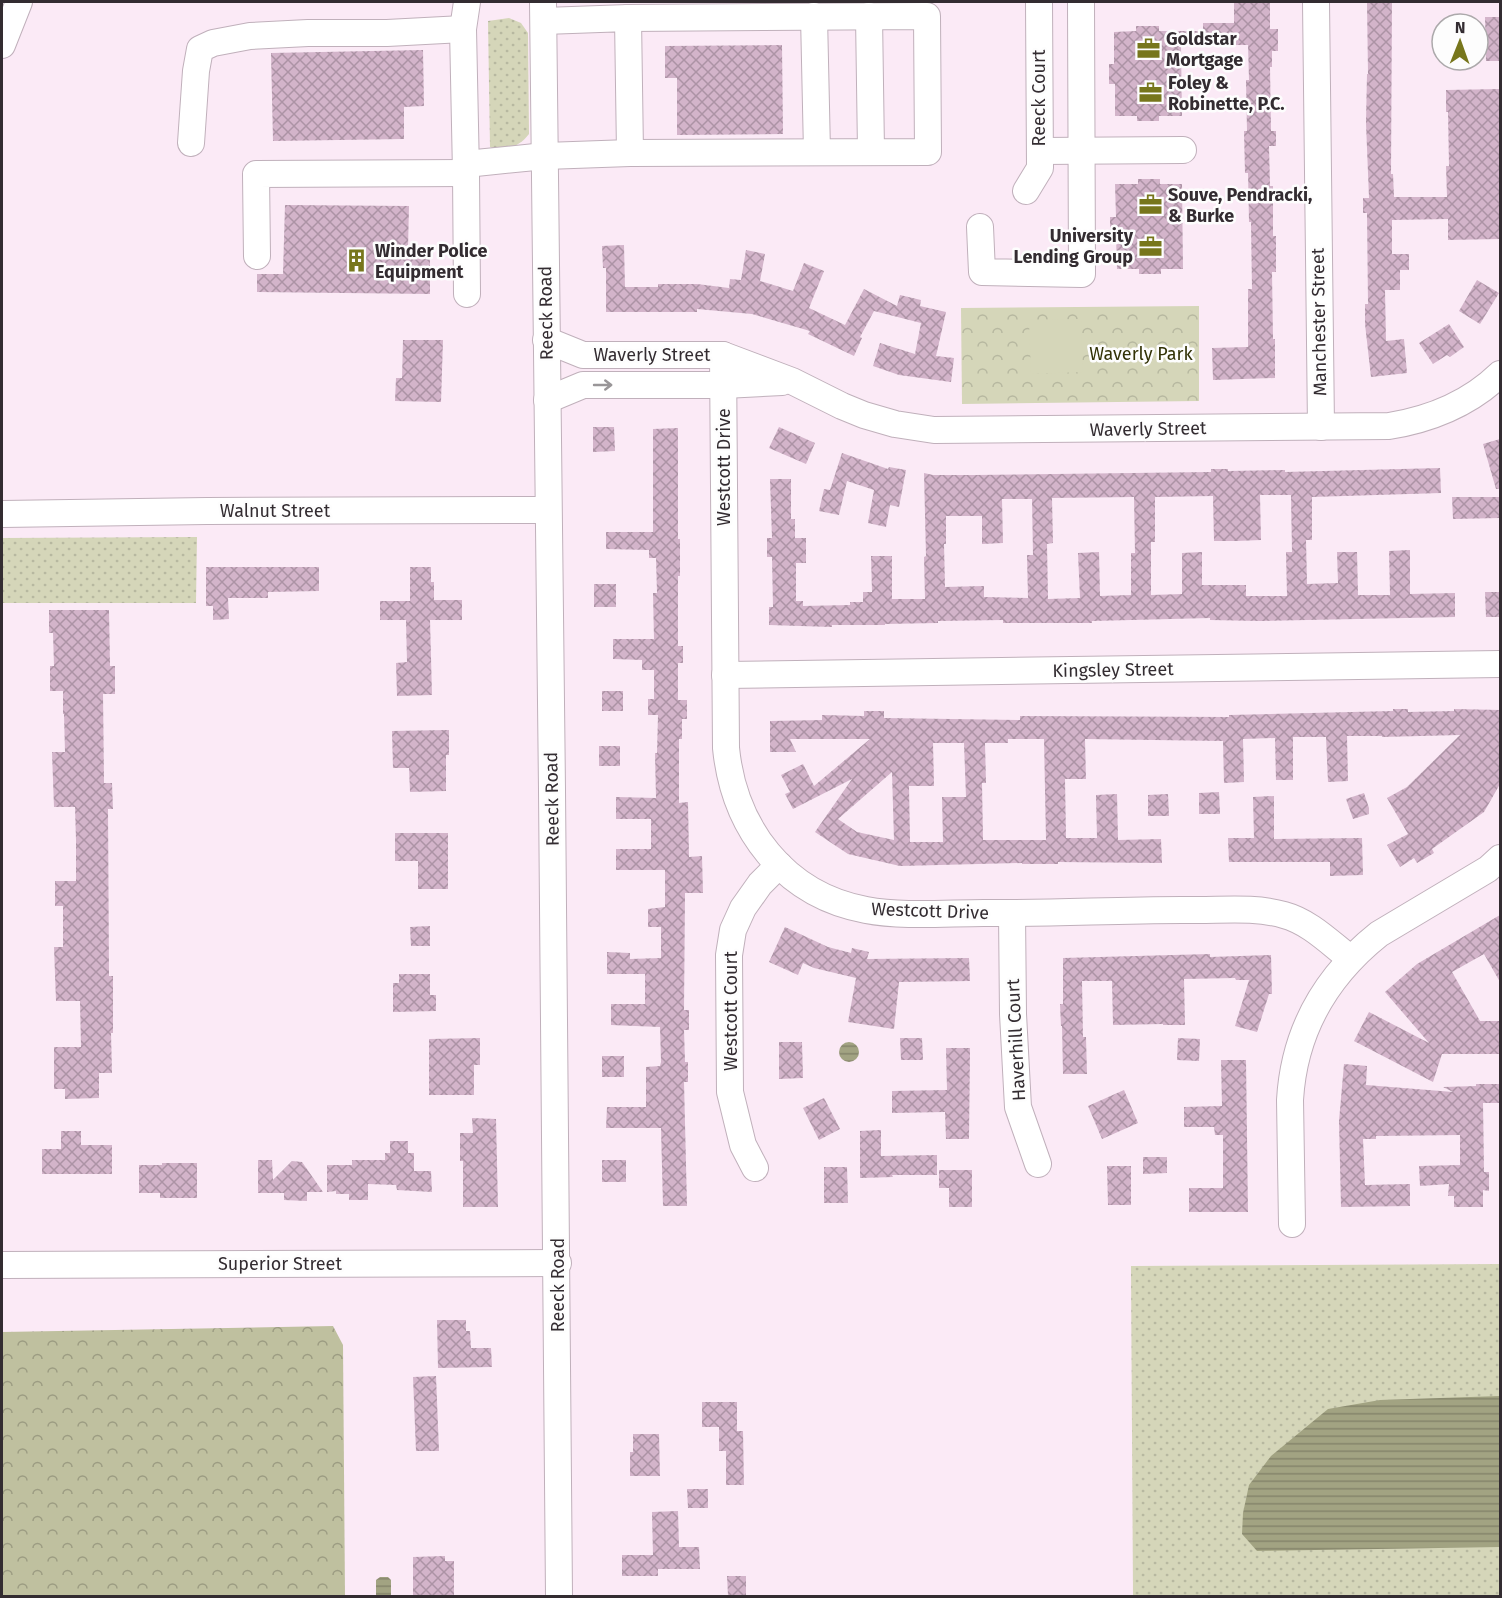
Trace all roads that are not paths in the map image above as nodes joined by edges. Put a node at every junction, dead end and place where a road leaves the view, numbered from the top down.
1 (19, 2) edge
2 (467, 2) edge
3 (1039, 2) edge
4 (1081, 2) edge
5 (1316, 2) edge
6 (543, 11) edge
7 (814, 16) junction
8 (869, 16) junction
9 (628, 18) junction
10 (463, 29) junction
11 (2, 45) edge
12 (191, 143) dead end
13 (1183, 150) dead end
14 (871, 151) junction
15 (1040, 151) junction
16 (1081, 151) junction
17 (817, 152) junction
18 (630, 153) junction
19 (545, 156) junction
20 (466, 169) junction
21 (1026, 191) dead end
22 (980, 227) dead end
23 (257, 256) dead end
24 (466, 294) dead end
25 (546, 340) junction
26 (723, 355) junction
27 (1500, 374) edge
28 (792, 381) junction
29 (723, 385) junction
30 (547, 400) junction
31 (1321, 427) junction
32 (548, 510) junction
33 (2, 514) edge
34 (1500, 664) edge
35 (725, 675) junction
36 (1500, 858) edge
37 (779, 865) junction
38 (1012, 913) junction
39 (1351, 959) junction
40 (1038, 1164) dead end
41 (755, 1168) dead end
42 (1292, 1224) dead end
43 (558, 1263) junction
44 (2, 1265) edge
45 (559, 1596) edge

1 - 11 street
2 - 10 street
3 - 15 street, Reeck Court
4 - 16 street
5 - 31 street, Manchester Street
6 - 9 street
6 - 19 street, Reeck Road
7 - 8 street
7 - 9 street
7 - 17 street
8 - 14 street
8 - 14 street
9 - 18 street
10 - 12 street
10 - 20 street
13 - 16 street
14 - 17 street
15 - 16 street
15 - 21 street, Reeck Court
16 - 22 street
17 - 18 street
18 - 19 street
19 - 20 street
19 - 25 street, Reeck Road
20 - 23 street
20 - 24 street
25 - 26 street, Waverly Street
25 - 30 street, Reeck Road
26 - 28 street, Waverly Street
26 - 29 street, Westcott Drive
27 - 31 street, Waverly Street
28 - 29 street, Waverly Street
28 - 31 street, Waverly Street
30 -> 29 street, Waverly Street
29 - 35 street, Westcott Drive
30 - 32 street, Reeck Road
32 - 33 street, Walnut Street
32 - 43 street, Reeck Road
34 - 35 street, Kingsley Street
35 - 37 street, Westcott Drive
36 - 39 street
37 - 38 street, Westcott Drive
37 - 41 street, Westcott Court
38 - 39 street, Westcott Drive
38 - 40 street, Haverhill Court
39 - 42 street
43 - 44 street, Superior Street
43 - 45 street, Reeck Road

